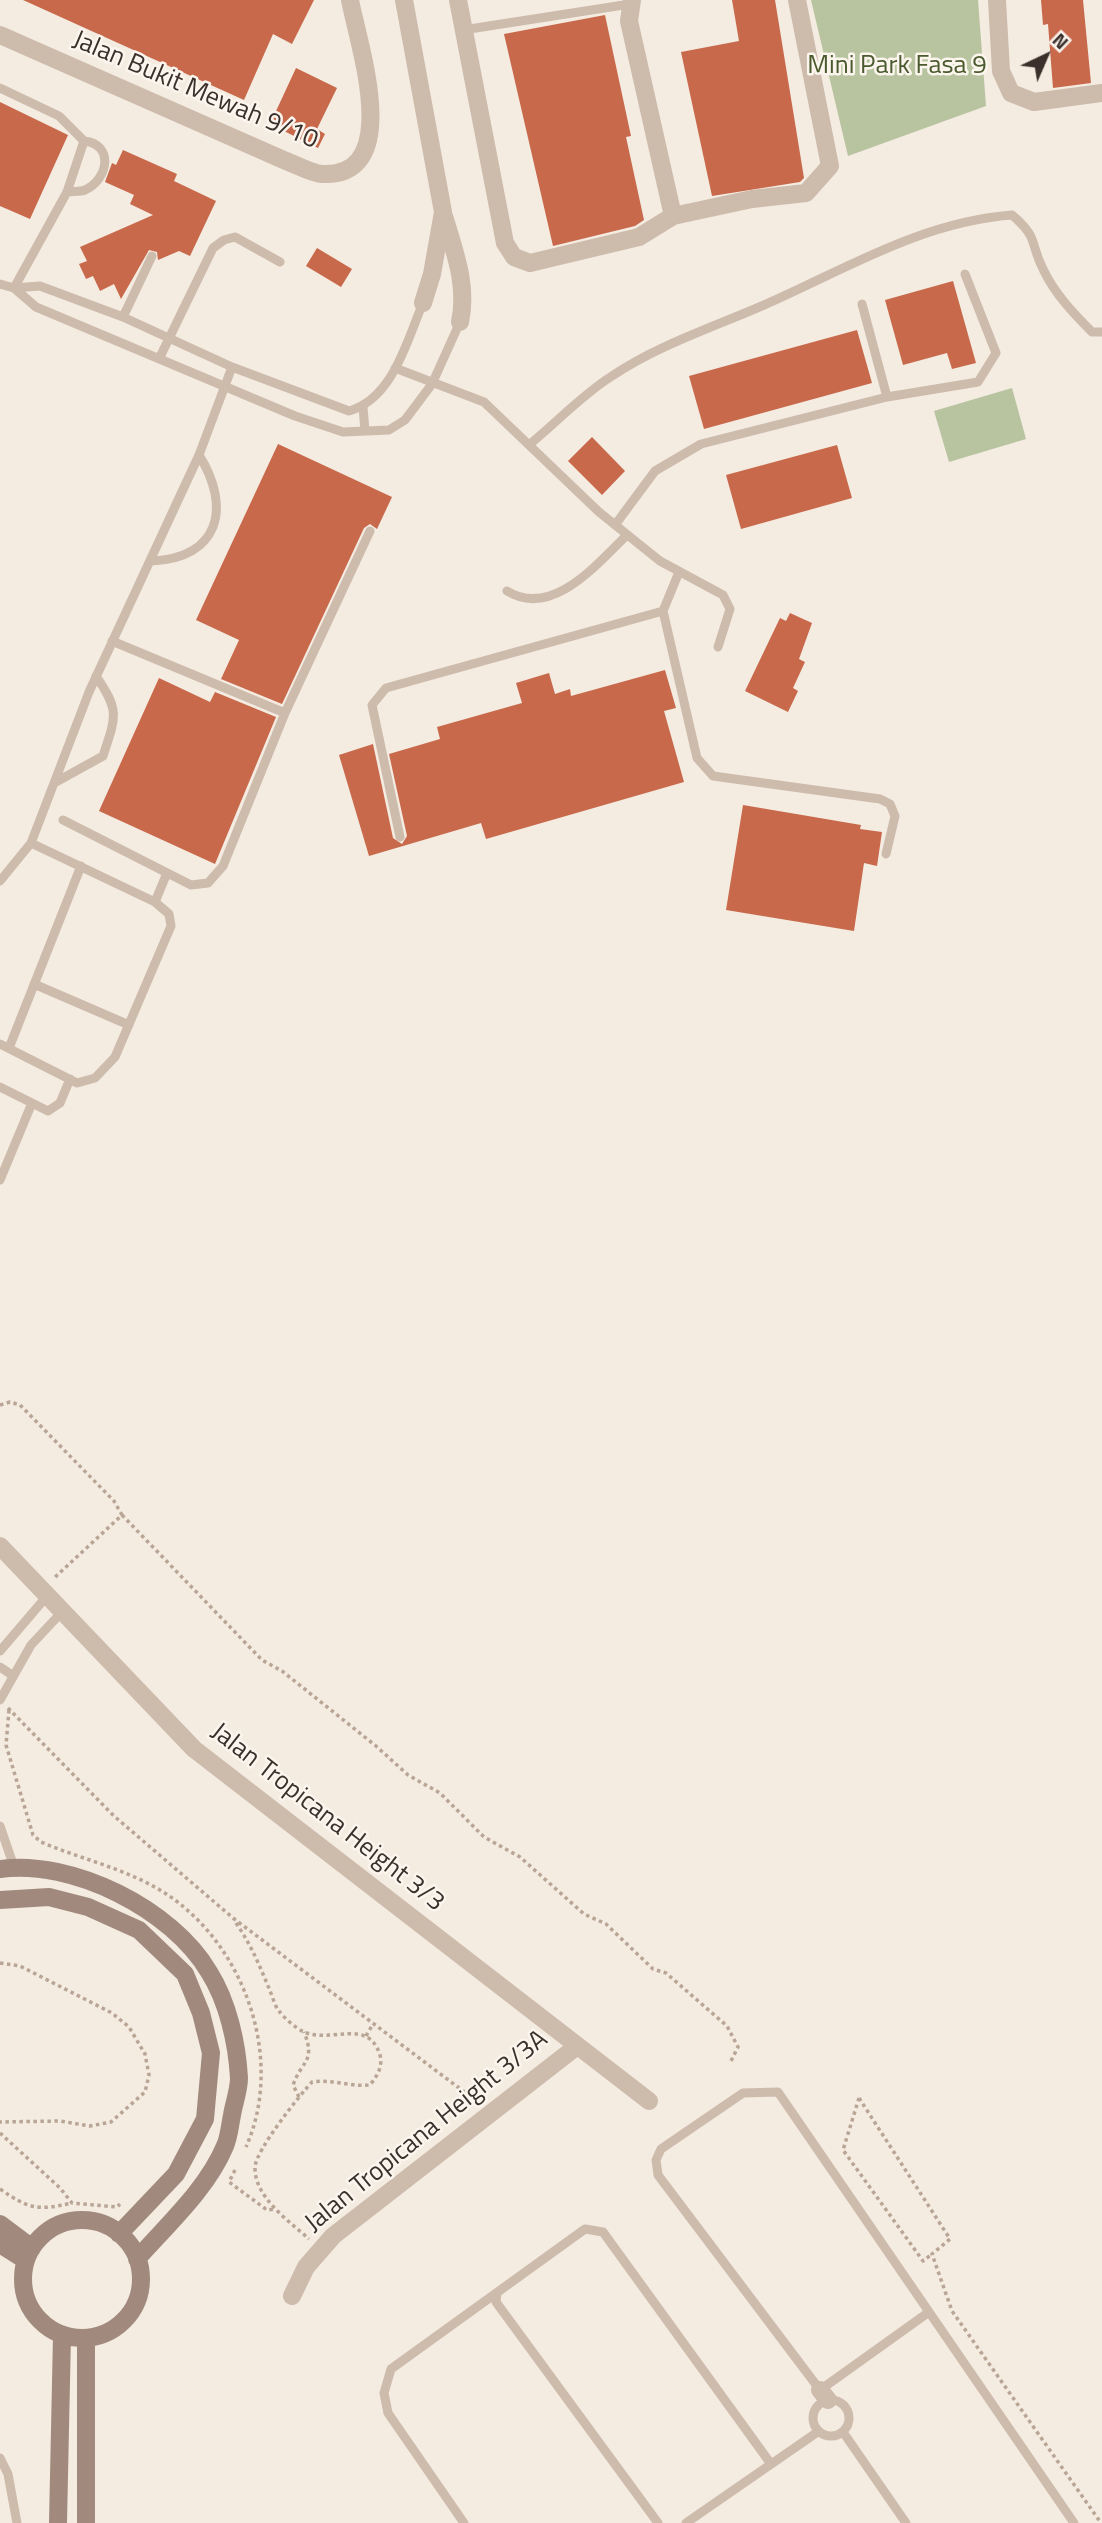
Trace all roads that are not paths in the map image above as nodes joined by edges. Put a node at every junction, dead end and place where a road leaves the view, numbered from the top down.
1 (350, 0) edge
2 (404, 0) edge
3 (458, 0) edge
4 (797, 0) edge
5 (997, 0) edge
6 (631, 2) edge
7 (463, 30) junction
8 (0, 35) edge
9 (0, 88) edge
10 (1102, 93) edge
11 (83, 141) junction
12 (67, 192) junction
13 (443, 212) junction
14 (673, 216) junction
15 (152, 256) dead end
16 (280, 262) dead end
17 (965, 274) dead end
18 (0, 284) edge
19 (15, 288) junction
20 (423, 303) joint
21 (862, 304) dead end
22 (122, 317) junction
23 (460, 322) joint
24 (1102, 332) edge
25 (168, 339) junction
26 (159, 359) junction
27 (232, 367) junction
28 (395, 368) junction
29 (432, 384) junction
30 (224, 387) junction
31 (887, 397) junction
32 (363, 407) junction
33 (365, 431) junction
34 (530, 444) junction
35 (199, 455) junction
36 (615, 525) junction
37 (370, 531) dead end
38 (627, 535) junction
39 (152, 561) junction
40 (679, 572) junction
41 (507, 591) dead end
42 (663, 611) junction
43 (112, 641) junction
44 (718, 647) dead end
45 (96, 676) junction
46 (285, 713) junction
47 (55, 783) junction
48 (63, 820) dead end
49 (400, 837) dead end
50 (31, 843) junction
51 (886, 854) dead end
52 (81, 866) junction
53 (167, 873) junction
54 (0, 881) edge
55 (155, 902) junction
56 (34, 984) junction
57 (129, 1025) junction
58 (4, 1046) edge
59 (70, 1079) junction
60 (0, 1087) edge
61 (32, 1103) junction
62 (0, 1180) edge
63 (0, 1546) edge
64 (44, 1593) junction
65 (61, 1613) junction
66 (0, 1651) edge
67 (0, 1667) edge
68 (12, 1675) junction
69 (0, 1702) edge
70 (0, 1826) edge
71 (7, 1868) edge
72 (0, 1900) edge
73 (576, 2047) junction
74 (649, 2101) dead end
75 (0, 2224) edge
76 (119, 2234) junction
77 (0, 2244) edge
78 (28, 2254) junction
79 (137, 2259) junction
80 (497, 2293) junction
81 (292, 2296) dead end
82 (929, 2312) junction
83 (62, 2335) junction
84 (86, 2338) junction
85 (824, 2395) junction
86 (819, 2431) junction
87 (843, 2432) junction
88 (0, 2458) edge
89 (771, 2464) junction
90 (17, 2523) edge
91 (58, 2523) edge
92 (86, 2523) edge
93 (464, 2523) edge
94 (658, 2523) edge
95 (686, 2523) edge
96 (906, 2523) edge
97 (1074, 2523) edge

1 - 8 street, Jalan Bukit Mewah 9/10
2 - 13 street
3 - 7 street
4 - 14 street
5 - 10 street
6 - 7 lane
6 - 14 street
7 - 14 street
9 - 11 lane
11 - 12 lane
11 - 12 lane
12 - 19 lane
13 - 20 street
13 - 23 street
15 - 22 lane
16 - 25 lane
17 - 31 lane
18 - 19 lane
19 - 22 lane
19 - 26 lane
20 - 28 lane
21 - 31 lane
22 - 25 lane
23 - 29 lane
24 - 34 lane
25 - 26 lane
25 - 27 lane
26 - 30 lane
27 - 30 lane
27 - 32 lane
28 - 29 lane
28 - 32 lane
29 - 33 lane
29 - 34 lane
30 - 33 lane
30 - 35 lane
31 - 36 lane
32 - 33 lane
34 - 36 lane
35 - 39 lane
35 - 39 lane
36 - 38 lane
37 - 46 lane
38 - 40 lane
38 - 41 lane
39 - 43 lane
40 - 42 lane
40 - 44 lane
42 - 49 lane
42 - 51 lane
43 - 45 lane
43 - 46 lane
45 - 47 lane
45 - 47 lane
46 - 53 lane
47 - 50 lane
48 - 53 lane
50 - 52 lane
50 - 54 lane
52 - 55 lane
52 - 56 lane
53 - 55 lane
55 - 57 lane
56 - 57 lane
56 - 58 lane
57 - 59 lane
58 - 59 lane
59 - 61 lane
60 - 61 lane
61 - 62 lane
63 - 64 street, Jalan Tropicana Height 3/3
64 - 65 street, Jalan Tropicana Height 3/3
64 - 66 lane
65 - 68 lane
65 - 73 street, Jalan Tropicana Height 3/3
67 - 68 lane
68 - 69 lane
70 - 71 lane
71 - 79 street
72 - 76 street
73 - 74 street, Jalan Tropicana Height 3/3
73 - 81 street, Jalan Tropicana Height 3/3A
75 - 78 street
76 - 78 street
76 - 79 street
77 - 78 street
78 - 83 street
79 - 84 street
80 - 89 lane
80 - 93 lane
80 - 94 lane
82 - 85 lane
82 - 85 lane
82 - 97 lane
83 - 84 street
83 - 91 street
84 - 92 street
85 - 86 lane
85 - 87 lane
86 - 87 lane
86 - 89 lane
87 - 96 lane
88 - 90 lane
89 - 95 lane

